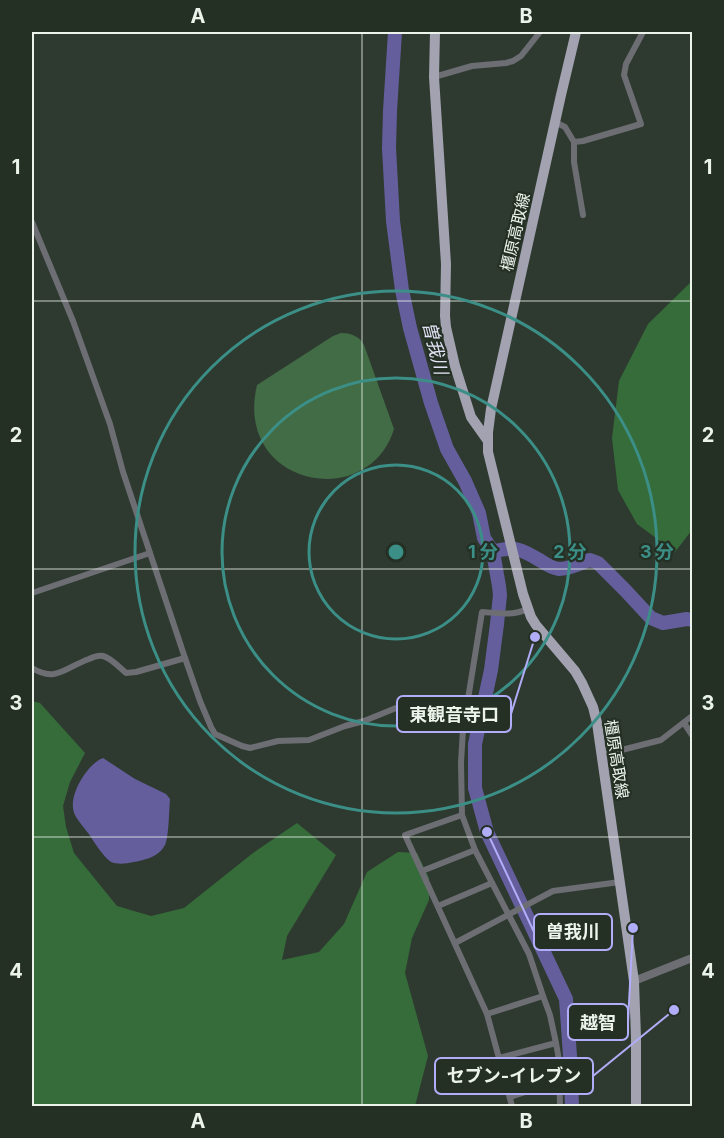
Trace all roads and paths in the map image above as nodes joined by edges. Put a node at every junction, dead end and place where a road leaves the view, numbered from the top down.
1 (435, 32) edge
2 (540, 32) edge
3 (576, 32) edge
4 (643, 32) edge
5 (434, 77) junction
6 (555, 122) junction
7 (574, 142) junction
8 (584, 215) dead end
9 (32, 222) edge
10 (488, 441) junction
11 (150, 552) junction
12 (32, 594) edge
13 (528, 609) junction
14 (185, 658) junction
15 (32, 668) edge
16 (693, 716) edge
17 (684, 723) junction
18 (463, 730) junction
19 (693, 735) edge
20 (602, 755) junction
21 (462, 815) junction
22 (475, 850) junction
23 (422, 871) junction
24 (620, 882) junction
25 (492, 883) junction
26 (438, 906) junction
27 (510, 914) junction
28 (455, 943) junction
29 (693, 958) edge
30 (633, 981) junction
31 (543, 996) junction
32 (487, 1014) junction
33 (556, 1043) junction
34 (499, 1058) junction
35 (560, 1086) junction
36 (510, 1097) junction
37 (513, 1107) edge
38 (560, 1107) edge
39 (636, 1107) edge

1 - 5 main road, 橿原高取線
2 - 5 street
3 - 6 main road, 橿原高取線
4 - 7 street
5 - 10 main road, 橿原高取線
6 - 7 street
6 - 10 main road, 橿原高取線
7 - 8 street
9 - 11 street
10 - 13 main road, 橿原高取線
11 - 12 street
11 - 14 street
13 - 18 street
13 - 20 main road, 橿原高取線
14 - 15 street
14 - 18 street
16 - 17 street
17 - 19 street
17 - 20 street
18 - 21 street
20 - 24 main road, 橿原高取線
21 - 22 street
21 - 23 street
22 - 23 street
22 - 25 street
23 - 26 street
24 - 27 street
24 - 30 main road, 橿原高取線
25 - 26 street
25 - 27 street
26 - 28 street
27 - 28 street
27 - 31 street
28 - 32 street
29 - 30 street
30 - 39 main road, 橿原高取線
31 - 32 street
31 - 33 street
32 - 34 street
33 - 34 street
33 - 35 street
34 - 36 street
35 - 36 street
35 - 38 street
36 - 37 street

